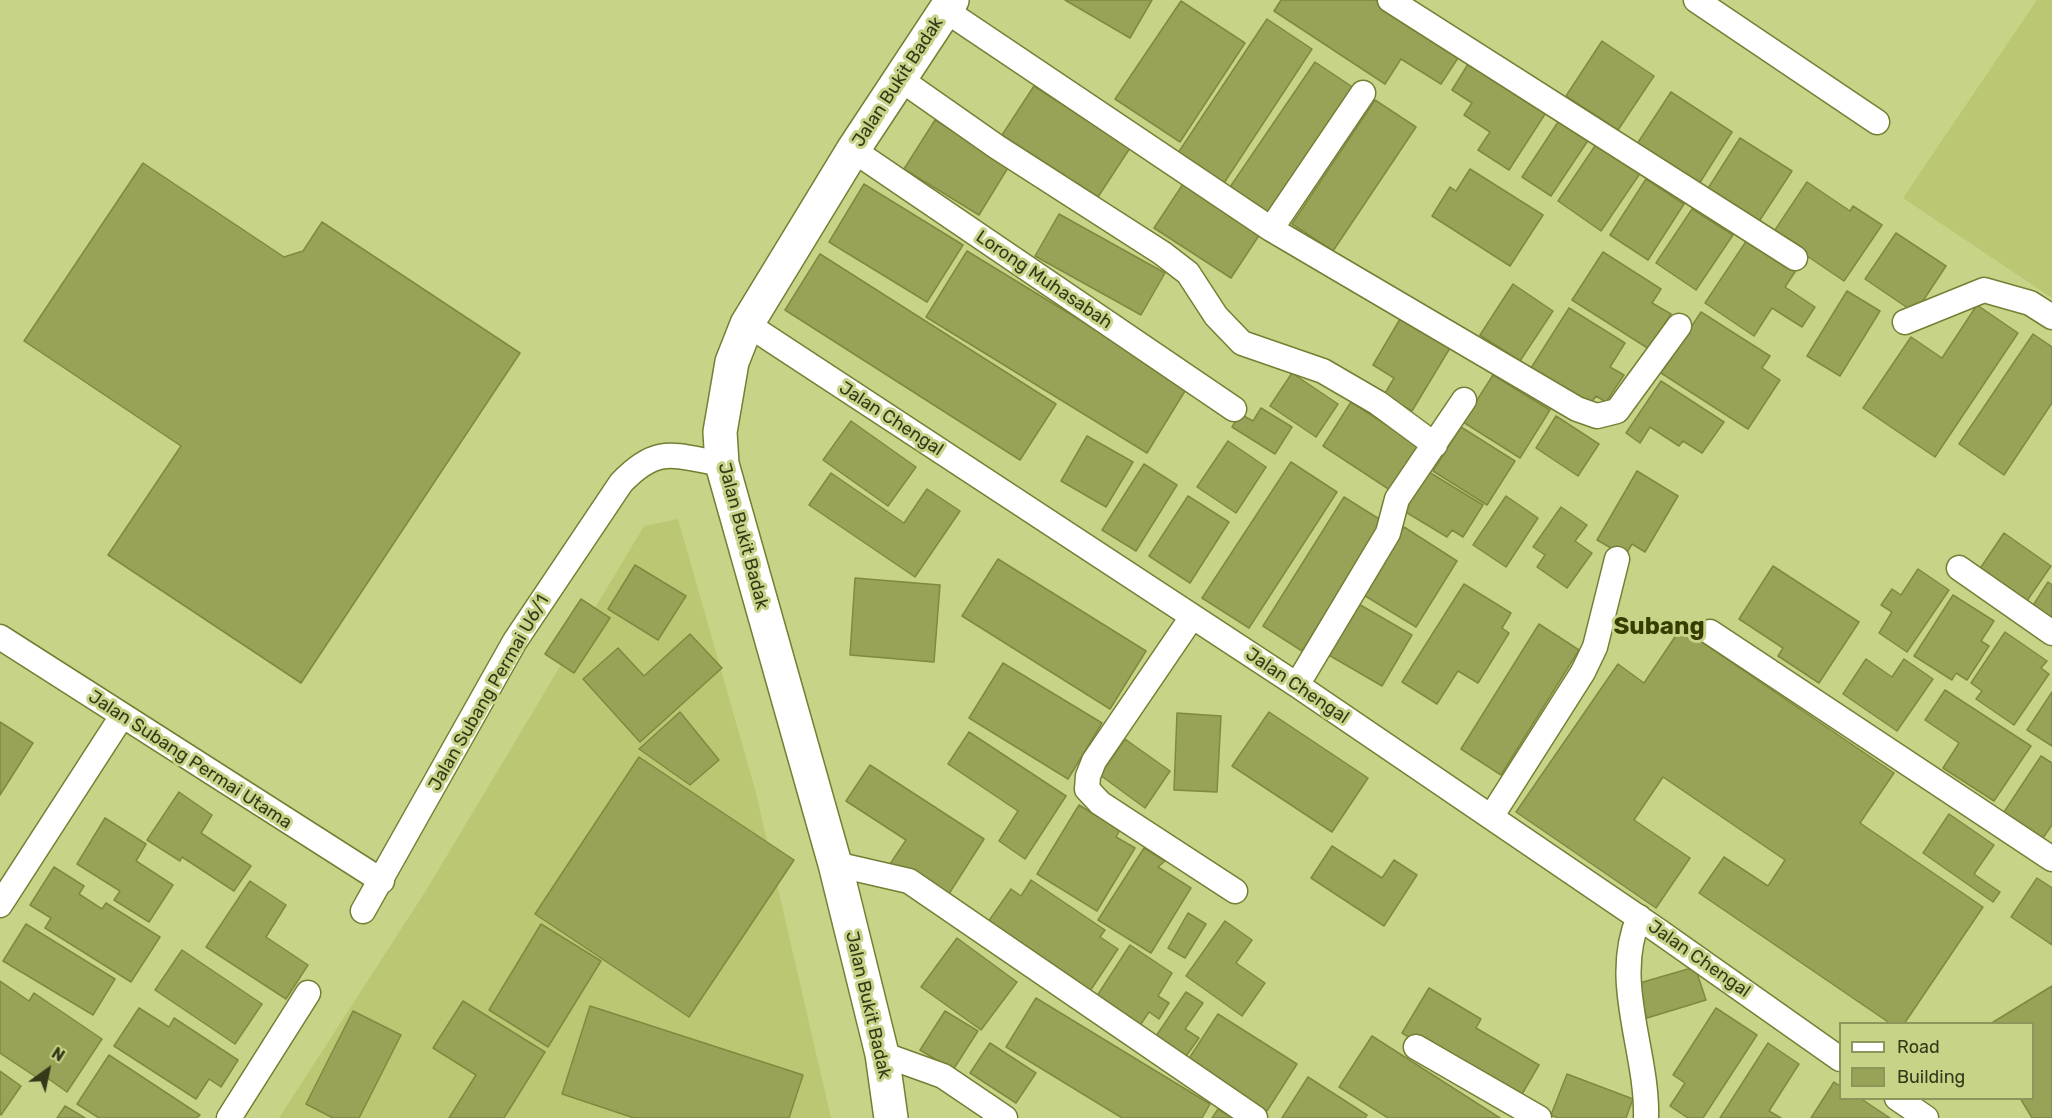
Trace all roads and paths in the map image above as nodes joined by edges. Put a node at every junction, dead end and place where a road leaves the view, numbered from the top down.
1 (1390, 0) edge
2 (1696, 0) edge
3 (949, 5) edge
4 (900, 79) junction
5 (1364, 93) dead end
6 (1876, 122) dead end
7 (853, 150) junction
8 (1271, 229) junction
9 (1795, 258) dead end
10 (2052, 317) edge
11 (1905, 322) dead end
12 (747, 324) junction
13 (1679, 326) dead end
14 (1464, 400) dead end
15 (1234, 409) dead end
16 (1435, 445) junction
17 (722, 465) junction
18 (1617, 559) dead end
19 (1959, 568) dead end
20 (1192, 617) junction
21 (1710, 632) dead end
22 (2052, 633) edge
23 (0, 637) edge
24 (1297, 685) junction
25 (122, 716) junction
26 (1491, 817) junction
27 (2052, 859) edge
28 (835, 864) junction
29 (382, 881) junction
30 (1234, 891) dead end
31 (0, 905) edge
32 (363, 911) dead end
33 (1639, 917) junction
34 (308, 993) dead end
35 (1416, 1047) dead end
36 (882, 1054) junction
37 (1839, 1058) edge
38 (229, 1118) edge
39 (891, 1118) edge
40 (1005, 1118) edge
41 (1255, 1118) edge
42 (1539, 1118) edge
43 (1646, 1118) edge

1 - 9 street
2 - 6 street
3 - 4 main road, Jalan Bukit Badak
3 - 8 street
4 - 7 main road, Jalan Bukit Badak
4 - 16 street
5 - 8 street
7 - 12 main road, Jalan Bukit Badak
7 - 15 street, Lorong Muhasabah
8 - 13 street
10 - 11 street
12 - 17 main road, Jalan Bukit Badak
12 - 20 street, Jalan Chengal
14 - 16 street
16 - 24 street
17 - 28 main road, Jalan Bukit Badak
17 - 29 street, Jalan Subang Permai U6/1
18 - 26 street
19 - 22 street
20 - 24 street, Jalan Chengal
20 - 30 street
21 - 27 street
23 - 25 street, Jalan Subang Permai Utama
24 - 26 street, Jalan Chengal
25 - 29 street, Jalan Subang Permai Utama
25 - 31 street
26 - 33 street, Jalan Chengal
28 - 36 main road, Jalan Bukit Badak
28 - 41 street
29 - 32 street, Jalan Subang Permai U6/1
33 - 37 street, Jalan Chengal
33 - 43 street
34 - 38 street
35 - 42 street
36 - 39 main road, Jalan Bukit Badak
36 - 40 street

